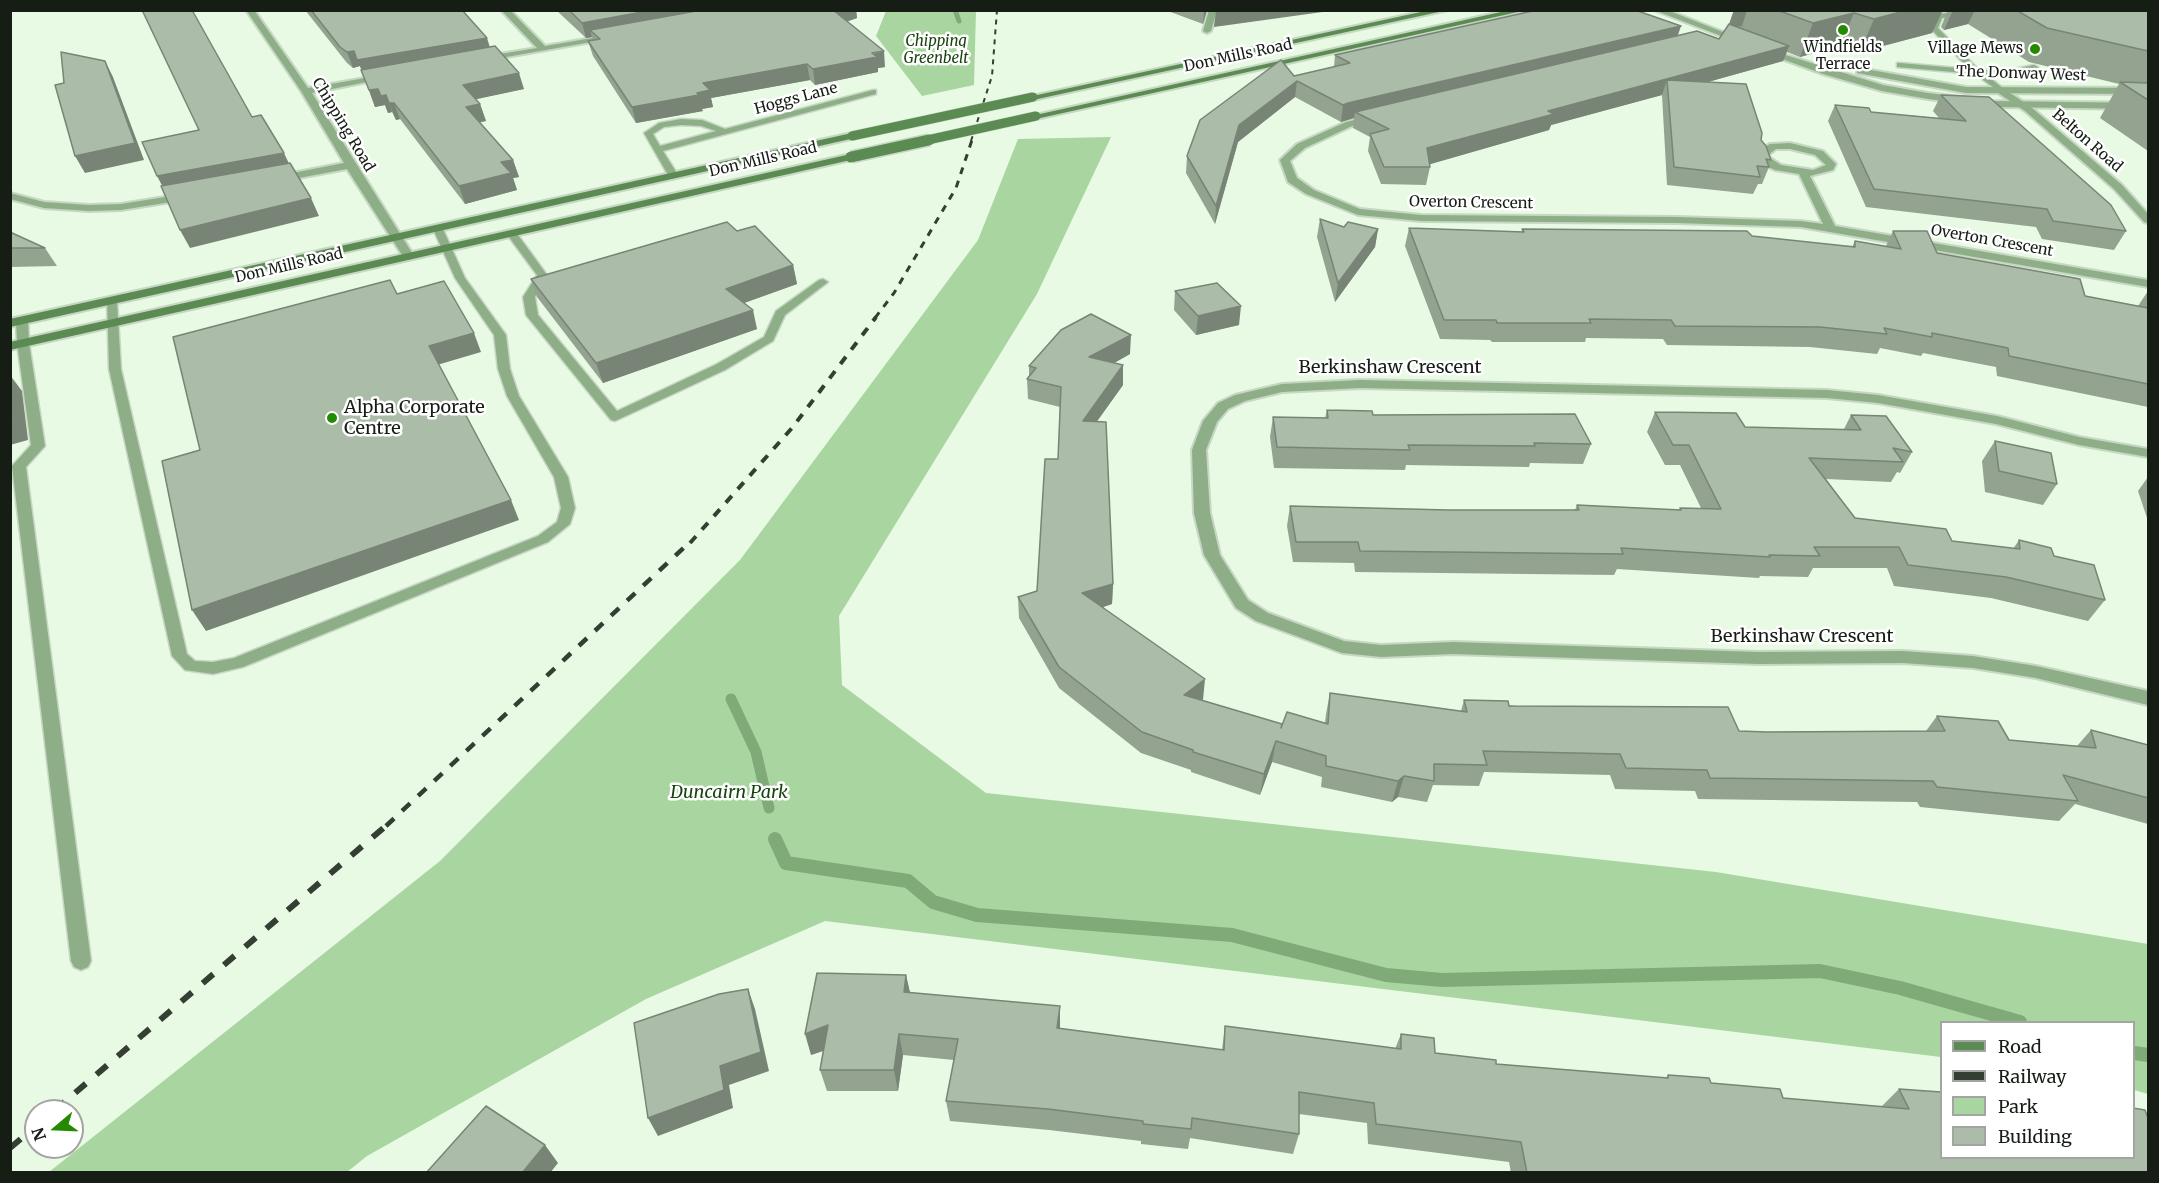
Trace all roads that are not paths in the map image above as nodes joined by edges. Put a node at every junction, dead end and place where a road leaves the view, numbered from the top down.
1 (250, 10) edge
2 (505, 10) edge
3 (1213, 10) edge
4 (1444, 10) edge
5 (1523, 10) edge
6 (1658, 10) edge
7 (1688, 10) edge
8 (1974, 14) dead end
9 (1923, 26) dead end
10 (1739, 30) junction
11 (1208, 31) dead end
12 (1932, 31) junction
13 (1723, 34) junction
14 (1750, 34) edge
15 (622, 36) edge
16 (1698, 40) edge
17 (1771, 41) edge
18 (543, 49) junction
19 (1802, 52) edge
20 (468, 62) edge
21 (1900, 65) dead end
22 (2034, 67) dead end
23 (1851, 68) dead end
24 (1977, 72) junction
25 (399, 75) edge
26 (306, 91) junction
27 (2001, 91) junction
28 (2148, 91) edge
29 (873, 92) dead end
30 (2022, 105) junction
31 (2148, 106) edge
32 (1387, 115) edge
33 (725, 132) junction
34 (657, 150) junction
35 (350, 165) junction
36 (1803, 172) junction
37 (673, 175) junction
38 (270, 181) edge
39 (198, 195) edge
40 (10, 196) edge
41 (2148, 220) edge
42 (1830, 227) junction
43 (438, 229) junction
44 (511, 233) junction
45 (397, 238) junction
46 (445, 248) junction
47 (408, 256) junction
48 (824, 282) dead end
49 (2148, 284) edge
50 (111, 301) junction
51 (16, 322) edge
52 (111, 323) junction
53 (17, 345) edge
54 (2148, 453) edge
55 (2148, 698) edge
56 (81, 961) dead end

1 - 26 street, Chipping Road
2 - 18 street
3 - 11 street
4 - 37 main road, Don Mills Road, bridge
5 - 44 main road, Don Mills Road, bridge
6 - 13 street, The Donway West
7 - 10 street
8 - 12 lane
9 - 12 lane
10 - 13 street
10 - 14 street
12 - 24 lane
13 - 16 street
13 - 30 street, The Donway West
15 - 18 street
17 - 19 street
18 - 20 street
21 - 24 lane
22 - 24 lane
23 - 27 street, The Donway West
24 - 27 lane
25 - 26 street
26 - 35 street, Chipping Road
27 - 28 street, The Donway West
27 - 30 street, Belton Road
29 - 33 lane, Hoggs Lane
30 - 31 street, The Donway West
30 - 41 street, Belton Road
32 - 42 street, Overton Crescent
33 - 34 lane, Hoggs Lane
33 - 34 lane
34 - 37 lane
35 - 38 street
35 - 45 street, Chipping Road
36 - 36 street
36 - 42 street
37 - 43 main road, Don Mills Road
39 - 40 street
42 - 49 street, Overton Crescent
43 - 45 main road, Don Mills Road
43 - 46 lane
44 - 46 main road, Don Mills Road
44 - 48 lane
45 - 47 street, Chipping Road
45 - 50 main road, Don Mills Road
46 - 47 main road, Don Mills Road
46 - 52 lane
47 - 52 main road, Don Mills Road
50 - 51 main road, Don Mills Road
50 - 52 lane
51 - 53 lane
52 - 53 main road, Don Mills Road
53 - 56 lane
54 - 55 street, Berkinshaw Crescent

